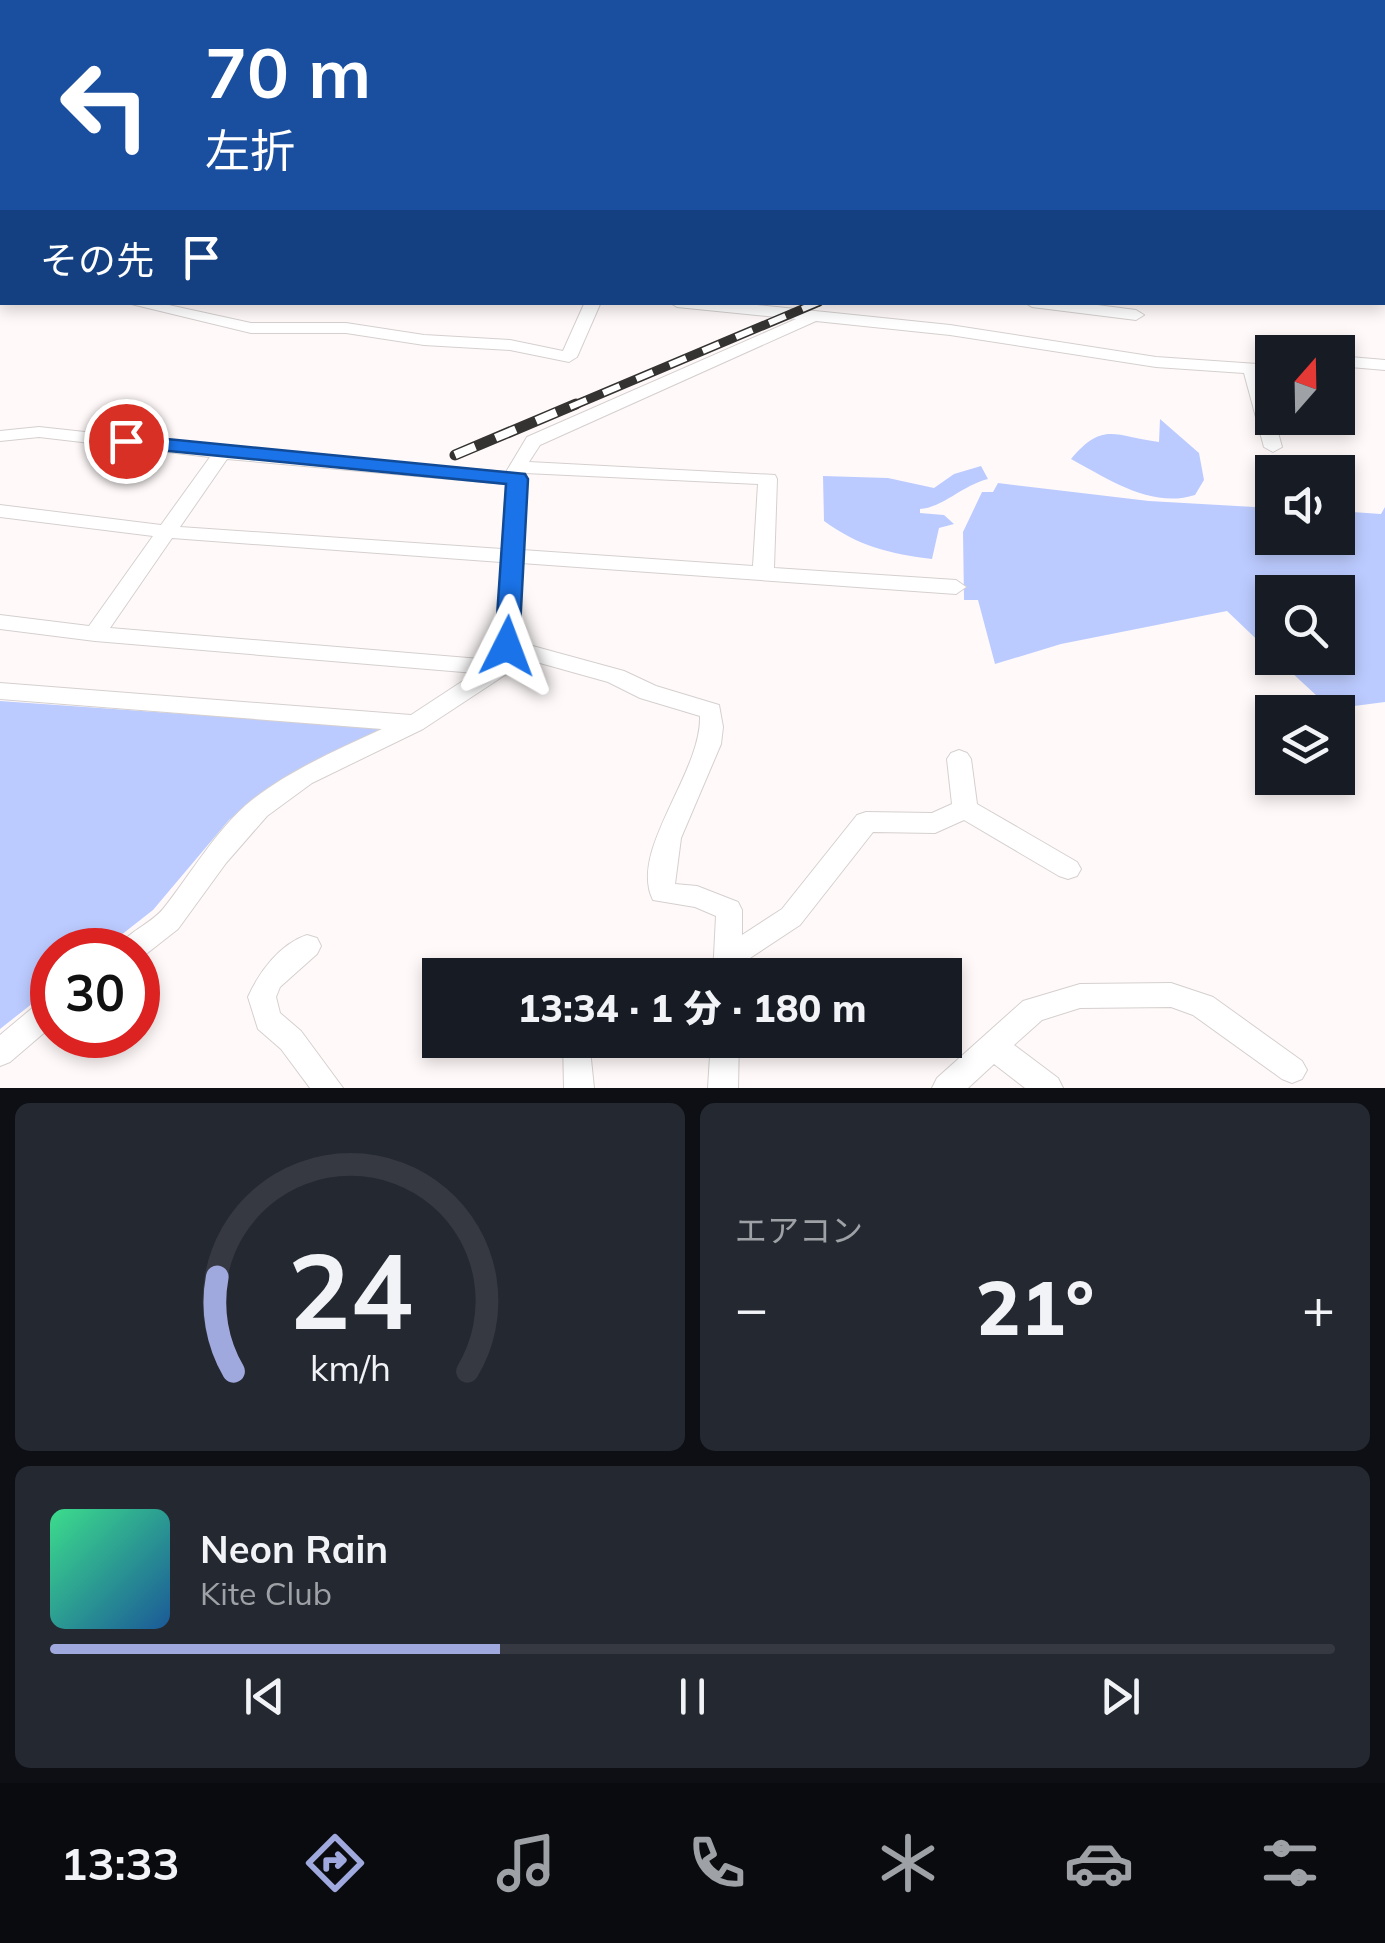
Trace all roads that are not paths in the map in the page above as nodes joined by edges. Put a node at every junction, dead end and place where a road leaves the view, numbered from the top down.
1 (145, 305) edge
2 (592, 305) edge
3 (700, 305) edge
4 (1029, 305) edge
5 (1054, 305) edge
6 (1136, 315) dead end
7 (809, 319) junction
8 (1026, 340) junction
9 (1355, 362) edge
10 (1385, 365) edge
11 (1252, 370) joint
12 (0, 436) edge
13 (1273, 447) dead end
14 (222, 453) junction
15 (516, 473) junction
16 (0, 511) edge
17 (167, 532) junction
18 (512, 556) junction
19 (763, 574) junction
20 (956, 586) dead end
21 (0, 622) edge
22 (96, 634) junction
23 (503, 657) junction
24 (0, 692) edge
25 (415, 723) junction
26 (959, 760) dead end
27 (965, 808) junction
28 (1068, 869) dead end
29 (160, 928) edge
30 (307, 946) dead end
31 (727, 958) edge
32 (739, 958) edge
33 (30, 1028) edge
34 (992, 1045) junction
35 (0, 1053) edge
36 (577, 1058) edge
37 (724, 1058) edge
38 (1292, 1070) dead end
39 (328, 1088) edge
40 (579, 1088) edge
41 (723, 1088) edge
42 (947, 1088) edge
43 (1048, 1088) edge

1 - 2 street
3 - 7 street
4 - 8 street
5 - 6 street
7 - 8 street
7 - 15 street
8 - 11 street
9 - 10 street
11 - 13 street
12 - 14 street
14 - 15 street
14 - 17 street
15 - 18 street
15 - 19 street
16 - 17 street
17 - 18 street
17 - 22 street
18 - 19 street
18 - 23 street
19 - 20 street
21 - 22 street
22 - 23 street
23 - 25 street
23 - 31 street
24 - 25 street
25 - 29 street
26 - 27 street
27 - 28 street
27 - 32 street
30 - 39 street
33 - 35 street
34 - 38 street
34 - 42 street
34 - 43 street
36 - 40 street
37 - 41 street

